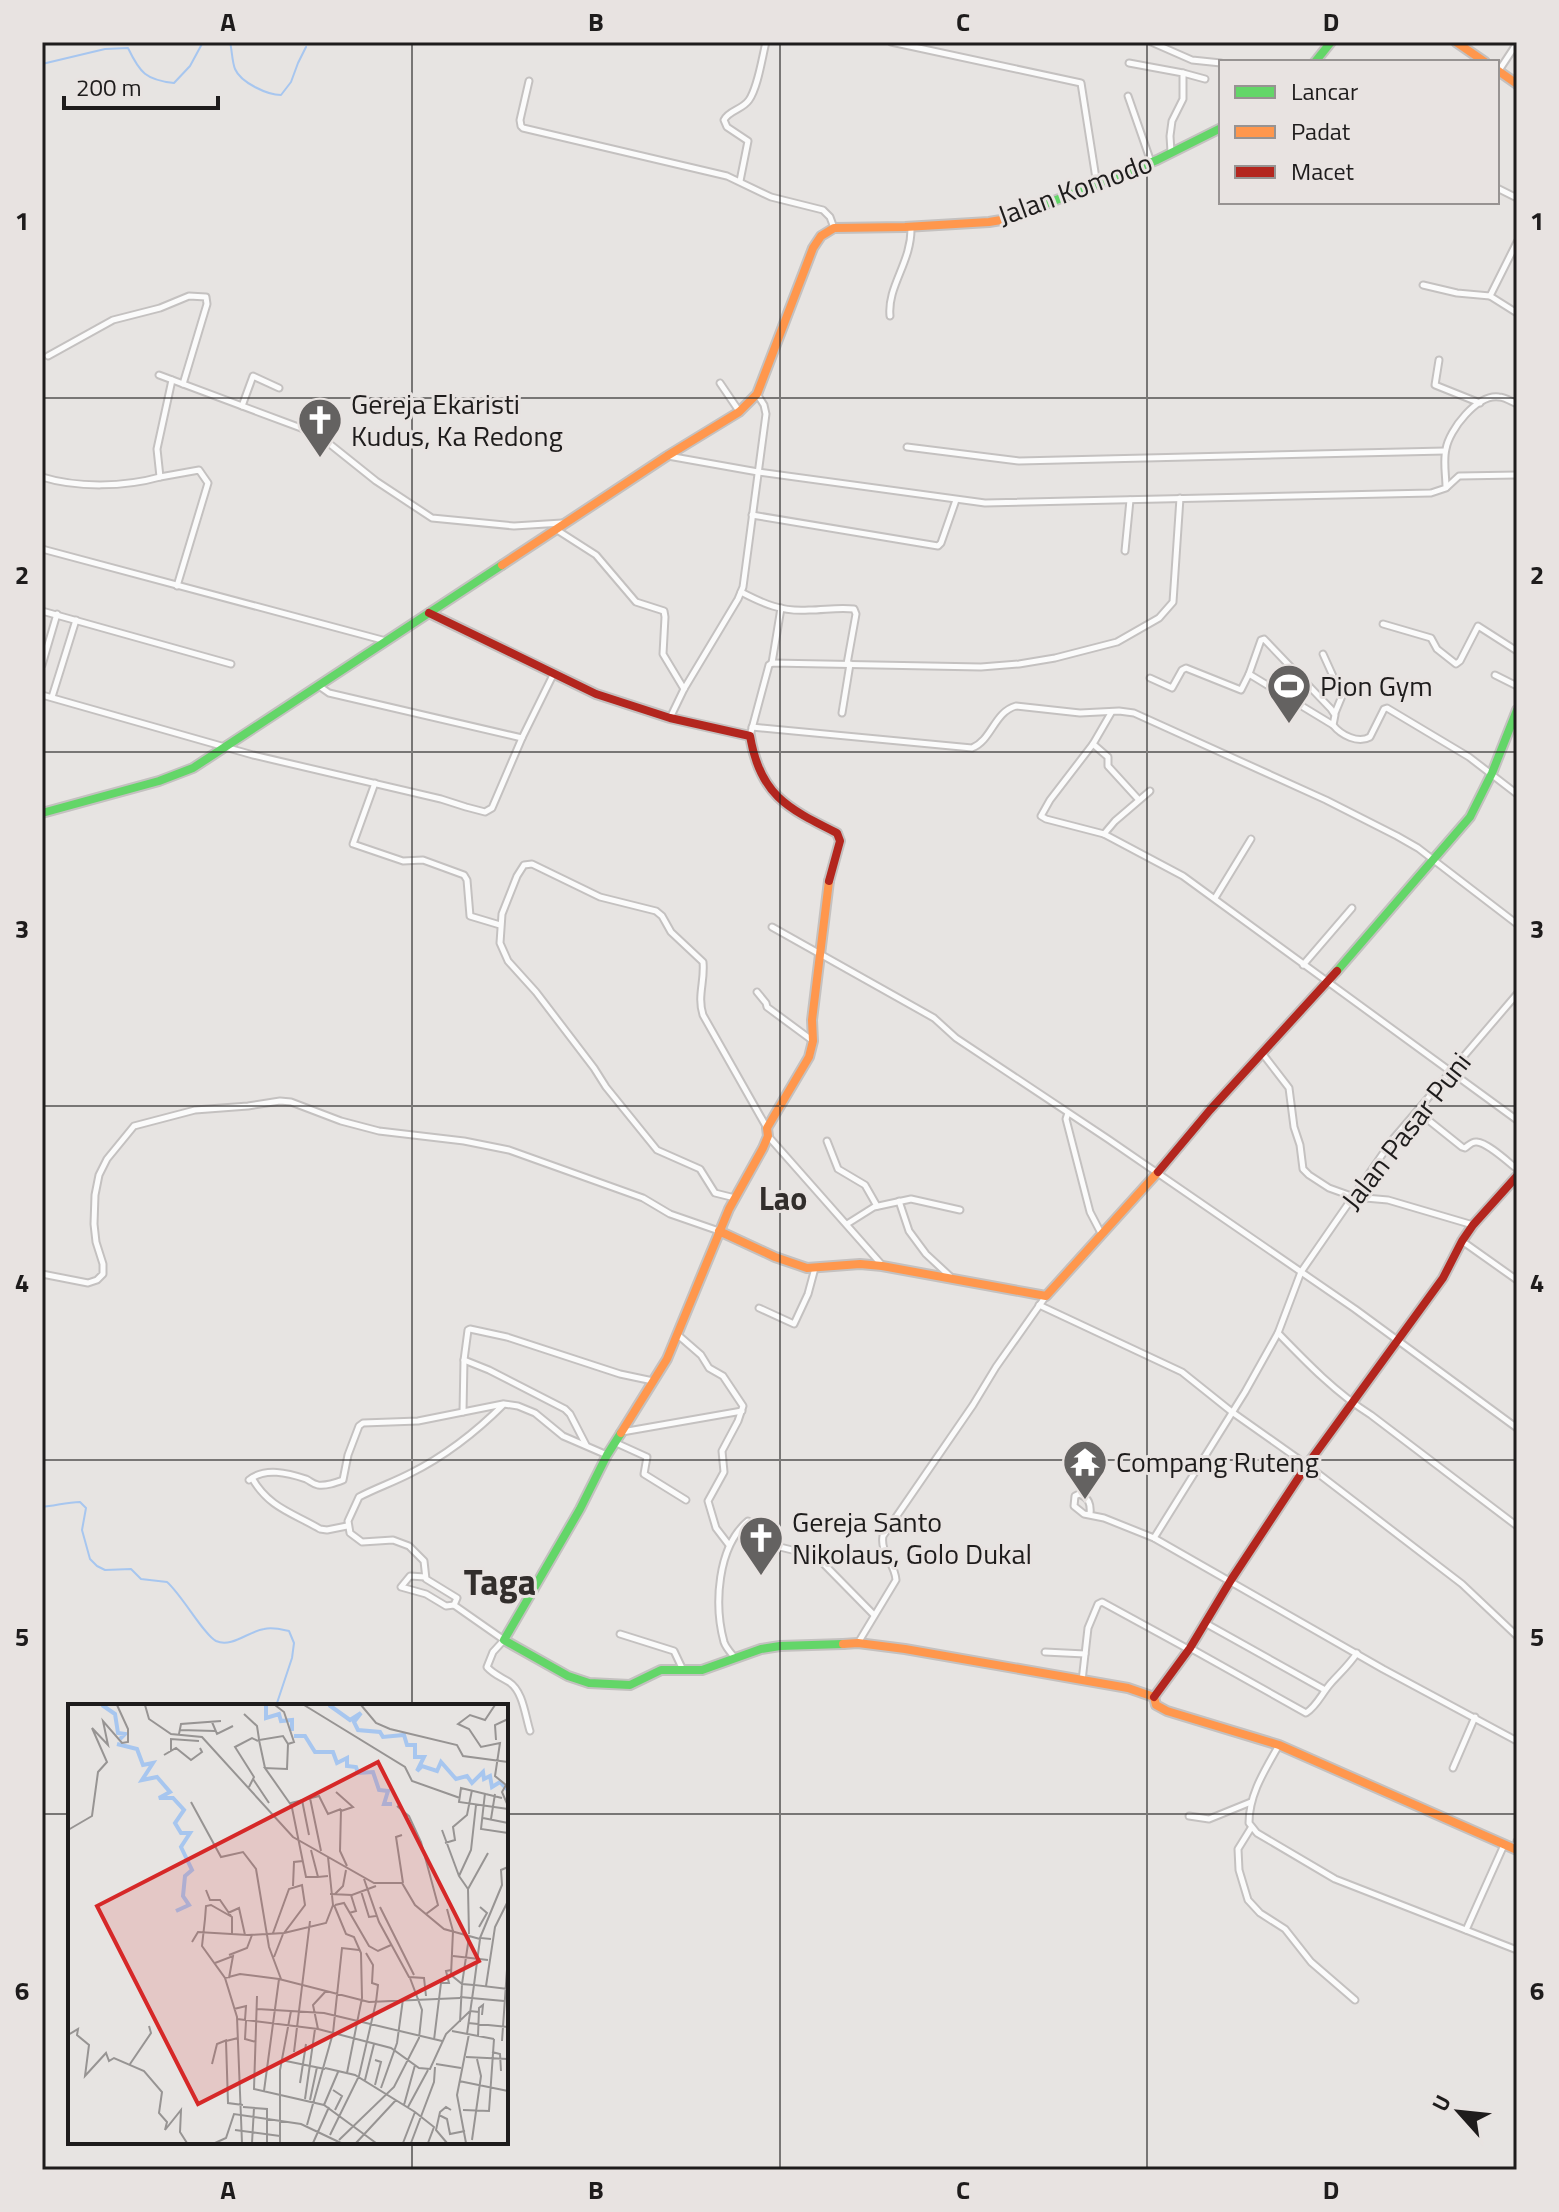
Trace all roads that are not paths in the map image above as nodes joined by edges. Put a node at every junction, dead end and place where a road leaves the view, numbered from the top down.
1 (766, 42) edge
2 (891, 42) edge
3 (1151, 42) edge
4 (1331, 42) edge
5 (1456, 42) edge
6 (1517, 43) edge
7 (1317, 60) edge
8 (1482, 60) edge
9 (1129, 63) dead end
10 (1219, 63) edge
11 (1499, 70) edge
12 (1183, 73) junction
13 (1499, 73) edge
14 (1205, 79) dead end
15 (529, 81) dead end
16 (1517, 84) edge
17 (1128, 96) dead end
18 (1219, 129) edge
19 (1171, 152) junction
20 (1151, 162) junction
21 (740, 181) junction
22 (1097, 185) junction
23 (1499, 189) edge
24 (1517, 198) edge
25 (911, 226) junction
26 (834, 228) junction
27 (1517, 242) edge
28 (1423, 285) dead end
29 (1490, 296) junction
30 (1517, 313) edge
31 (890, 316) dead end
32 (48, 356) dead end
33 (1439, 360) dead end
34 (159, 375) dead end
35 (172, 380) junction
36 (720, 383) dead end
37 (183, 384) junction
38 (279, 388) dead end
39 (757, 394) junction
40 (1517, 396) edge
41 (1480, 403) junction
42 (1515, 403) edge
43 (242, 406) junction
44 (739, 412) junction
45 (907, 447) dead end
46 (1445, 451) junction
47 (667, 456) junction
48 (758, 472) junction
49 (1517, 475) edge
50 (160, 476) junction
51 (42, 477) edge
52 (1446, 488) junction
53 (1180, 498) junction
54 (956, 500) junction
55 (1130, 500) junction
56 (752, 515) junction
57 (567, 522) junction
58 (557, 530) junction
59 (42, 549) edge
60 (1125, 551) dead end
61 (177, 586) junction
62 (741, 592) junction
63 (781, 608) junction
64 (42, 611) edge
65 (429, 613) junction
66 (57, 614) junction
67 (76, 620) junction
68 (1383, 624) dead end
69 (387, 642) junction
70 (1517, 651) edge
71 (1323, 654) dead end
72 (772, 663) junction
73 (231, 664) dead end
74 (849, 664) junction
75 (42, 665) edge
76 (554, 673) junction
77 (1249, 674) junction
78 (1495, 675) dead end
79 (1150, 678) dead end
80 (318, 686) junction
81 (1517, 686) edge
82 (684, 689) junction
83 (42, 695) edge
84 (52, 697) junction
85 (1517, 710) edge
86 (842, 713) dead end
87 (1335, 713) junction
88 (1110, 715) junction
89 (670, 718) junction
90 (1333, 725) junction
91 (751, 732) junction
92 (522, 738) junction
93 (1093, 744) junction
94 (226, 746) junction
95 (1492, 773) junction
96 (375, 783) junction
97 (1150, 791) dead end
98 (1517, 794) edge
99 (1139, 800) junction
100 (42, 813) edge
101 (1104, 834) junction
102 (1251, 839) dead end
103 (1434, 861) junction
104 (1215, 898) junction
105 (1352, 908) dead end
106 (1517, 924) edge
107 (500, 925) junction
108 (772, 927) dead end
109 (820, 954) junction
110 (1303, 965) junction
111 (1328, 982) junction
112 (757, 992) dead end
113 (1517, 994) edge
114 (813, 1041) junction
115 (1262, 1053) junction
116 (1450, 1071) junction
117 (1417, 1111) junction
118 (1068, 1113) junction
119 (1517, 1120) edge
120 (767, 1132) junction
121 (827, 1141) dead end
122 (1517, 1169) edge
123 (1157, 1173) junction
124 (1517, 1176) edge
125 (1354, 1197) junction
126 (735, 1198) junction
127 (899, 1201) junction
128 (877, 1206) junction
129 (960, 1210) dead end
130 (847, 1224) junction
131 (1473, 1225) junction
132 (719, 1231) junction
133 (1102, 1235) junction
134 (1462, 1241) junction
135 (882, 1266) junction
136 (815, 1268) junction
137 (1301, 1272) junction
138 (42, 1274) edge
139 (954, 1279) junction
140 (1517, 1280) edge
141 (1046, 1296) junction
142 (1039, 1305) junction
143 (759, 1308) dead end
144 (1278, 1333) junction
145 (678, 1335) junction
146 (1400, 1340) junction
147 (464, 1360) junction
148 (653, 1381) junction
149 (1352, 1403) junction
150 (504, 1404) junction
151 (743, 1410) junction
152 (463, 1412) junction
153 (1232, 1412) junction
154 (1517, 1428) edge
155 (621, 1432) junction
156 (614, 1442) junction
157 (586, 1445) junction
158 (607, 1455) junction
159 (1307, 1465) junction
160 (686, 1500) dead end
161 (1090, 1514) dead end
162 (347, 1526) junction
163 (1517, 1526) edge
164 (1154, 1538) junction
165 (729, 1545) junction
166 (425, 1577) junction
167 (1231, 1580) junction
168 (454, 1605) junction
169 (874, 1615) junction
170 (1205, 1623) junction
171 (620, 1634) dead end
172 (1517, 1636) edge
173 (504, 1640) junction
174 (858, 1643) junction
175 (1189, 1648) junction
176 (1045, 1652) dead end
177 (1357, 1653) junction
178 (1085, 1654) junction
179 (735, 1658) junction
180 (683, 1670) junction
181 (1082, 1682) junction
182 (1325, 1690) junction
183 (1154, 1697) junction
184 (1475, 1717) junction
185 (530, 1731) dead end
186 (1517, 1741) edge
187 (1279, 1745) junction
188 (1453, 1768) dead end
189 (1251, 1802) junction
190 (1189, 1816) dead end
191 (1251, 1828) junction
192 (1504, 1845) junction
193 (1516, 1847) edge
194 (1466, 1930) junction
195 (1517, 1950) edge
196 (1355, 2000) dead end

1 - 21 street
2 - 22 street
3 - 10 street
4 - 7 main road
5 - 8 main road
6 - 11 street
9 - 12 street
12 - 14 street
12 - 19 street
13 - 16 main road
15 - 21 street
17 - 20 street
18 - 19 main road, Jalan Komodo
19 - 20 main road, Jalan Komodo
20 - 22 main road, Jalan Komodo
21 - 26 street
22 - 25 main road, Jalan Komodo
23 - 24 street
25 - 26 main road, Jalan Komodo
25 - 31 street
26 - 39 main road
27 - 29 street
28 - 29 street
29 - 30 street
32 - 37 street
33 - 41 street
34 - 35 street
35 - 37 street
35 - 50 street
36 - 44 street
37 - 43 street
38 - 43 street
39 - 44 main road
39 - 48 street
40 - 42 street
41 - 42 street
41 - 46 street
43 - 57 street
44 - 47 main road
45 - 46 street
46 - 52 street
47 - 48 street
47 - 57 main road
48 - 54 street
48 - 56 street
49 - 52 street
50 - 51 street
50 - 61 street
52 - 53 street
53 - 55 street
53 - 74 street
54 - 55 street
54 - 56 street
55 - 60 street
56 - 62 street
57 - 58 main road
58 - 65 main road
58 - 82 street
59 - 61 street
61 - 69 street
62 - 63 street
62 - 82 street
63 - 72 street
63 - 74 street
64 - 66 street
65 - 69 main road
65 - 76 main road
66 - 67 street
66 - 75 street
67 - 73 street
67 - 84 street
68 - 70 street
69 - 80 main road
71 - 87 street
72 - 74 street
72 - 91 street
74 - 86 street
76 - 89 main road
76 - 92 street
77 - 79 street
77 - 87 street
77 - 90 street
78 - 81 street
80 - 92 street
80 - 94 main road
82 - 89 street
83 - 84 street
84 - 94 street
85 - 95 main road
87 - 90 street
88 - 91 street
88 - 93 street
88 - 103 street
89 - 91 main road
90 - 95 street
91 - 109 main road
92 - 96 street
93 - 99 street
93 - 101 street
94 - 96 street
94 - 100 main road
95 - 98 street
95 - 103 main road
96 - 107 street
97 - 99 street
99 - 101 street
101 - 104 street
102 - 104 street
103 - 106 street
103 - 111 main road
104 - 110 street
105 - 110 street
107 - 120 street
107 - 126 street
108 - 109 street
109 - 114 main road
109 - 118 street
110 - 111 street
111 - 115 main road
111 - 116 street
112 - 114 street
113 - 116 street, Jalan Pasar Puni
114 - 120 main road
115 - 123 main road
115 - 125 street
116 - 117 street, Jalan Pasar Puni
116 - 119 street
117 - 122 street
117 - 125 street, Jalan Pasar Puni
118 - 123 street
118 - 133 street
120 - 126 main road
120 - 130 street
121 - 128 street
123 - 133 main road
123 - 137 street
124 - 131 main road
125 - 131 street
125 - 137 street, Jalan Pasar Puni
126 - 132 main road
127 - 128 street
127 - 129 street
127 - 139 street
128 - 130 street
130 - 135 street
131 - 134 main road
132 - 136 main road
132 - 138 street
132 - 145 main road
133 - 141 main road
134 - 140 street
134 - 146 main road
135 - 136 main road
135 - 139 main road
136 - 143 street
137 - 144 street, Jalan Pasar Puni
137 - 146 street
139 - 141 main road
141 - 142 street
142 - 153 street
142 - 169 street
144 - 149 street
144 - 153 street, Jalan Pasar Puni
145 - 148 main road
145 - 151 street
146 - 149 main road
146 - 154 street
147 - 148 street
147 - 152 street
147 - 157 street
148 - 155 main road
149 - 159 main road
149 - 163 street
150 - 152 street
150 - 157 street
150 - 162 street
151 - 155 street
151 - 165 street
152 - 162 street
153 - 159 street
153 - 164 street, Jalan Pasar Puni
155 - 156 main road
156 - 158 main road
156 - 160 street
157 - 158 street
158 - 173 main road
159 - 167 main road
159 - 172 street
161 - 164 street
162 - 166 street
164 - 167 street
165 - 169 street
165 - 179 street
166 - 168 street
166 - 168 street
167 - 170 main road
167 - 177 street
168 - 173 street
169 - 174 street
170 - 175 main road
170 - 182 street
171 - 180 street
173 - 180 main road
173 - 185 street
174 - 179 main road
174 - 181 main road
175 - 178 street
175 - 182 street
175 - 183 main road
176 - 178 street
177 - 182 street
177 - 184 street
178 - 181 street
179 - 180 main road
181 - 183 main road
183 - 187 main road
184 - 186 street
184 - 188 street
187 - 189 street
187 - 192 main road
189 - 190 street
189 - 191 street
191 - 194 street
191 - 196 street
192 - 193 main road
192 - 194 street
194 - 195 street

